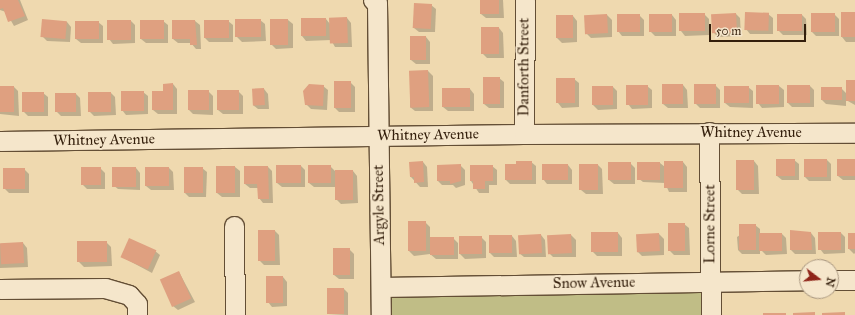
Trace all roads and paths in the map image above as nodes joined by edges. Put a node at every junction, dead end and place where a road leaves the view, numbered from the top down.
1 (373, 0) edge
2 (525, 0) edge
3 (709, 132) junction
4 (855, 132) edge
5 (524, 134) junction
6 (378, 136) junction
7 (0, 141) edge
8 (234, 226) dead end
9 (799, 280) edge
10 (839, 280) edge
11 (855, 280) edge
12 (710, 281) junction
13 (381, 287) junction
14 (0, 289) edge
15 (137, 315) edge
16 (235, 315) edge
17 (381, 315) edge
18 (711, 315) edge

1 - 6 street, Argyle Street
2 - 5 street, Danforth Street
3 - 4 street, Whitney Avenue
3 - 5 street, Whitney Avenue
3 - 12 street, Lorne Street
5 - 6 street, Whitney Avenue
6 - 7 street, Whitney Avenue
6 - 13 street, Argyle Street
8 - 16 street
9 - 12 street, Snow Avenue
10 - 11 street
12 - 13 street, Snow Avenue
12 - 18 street, Lorne Street
13 - 17 street, Argyle Street
14 - 15 street

